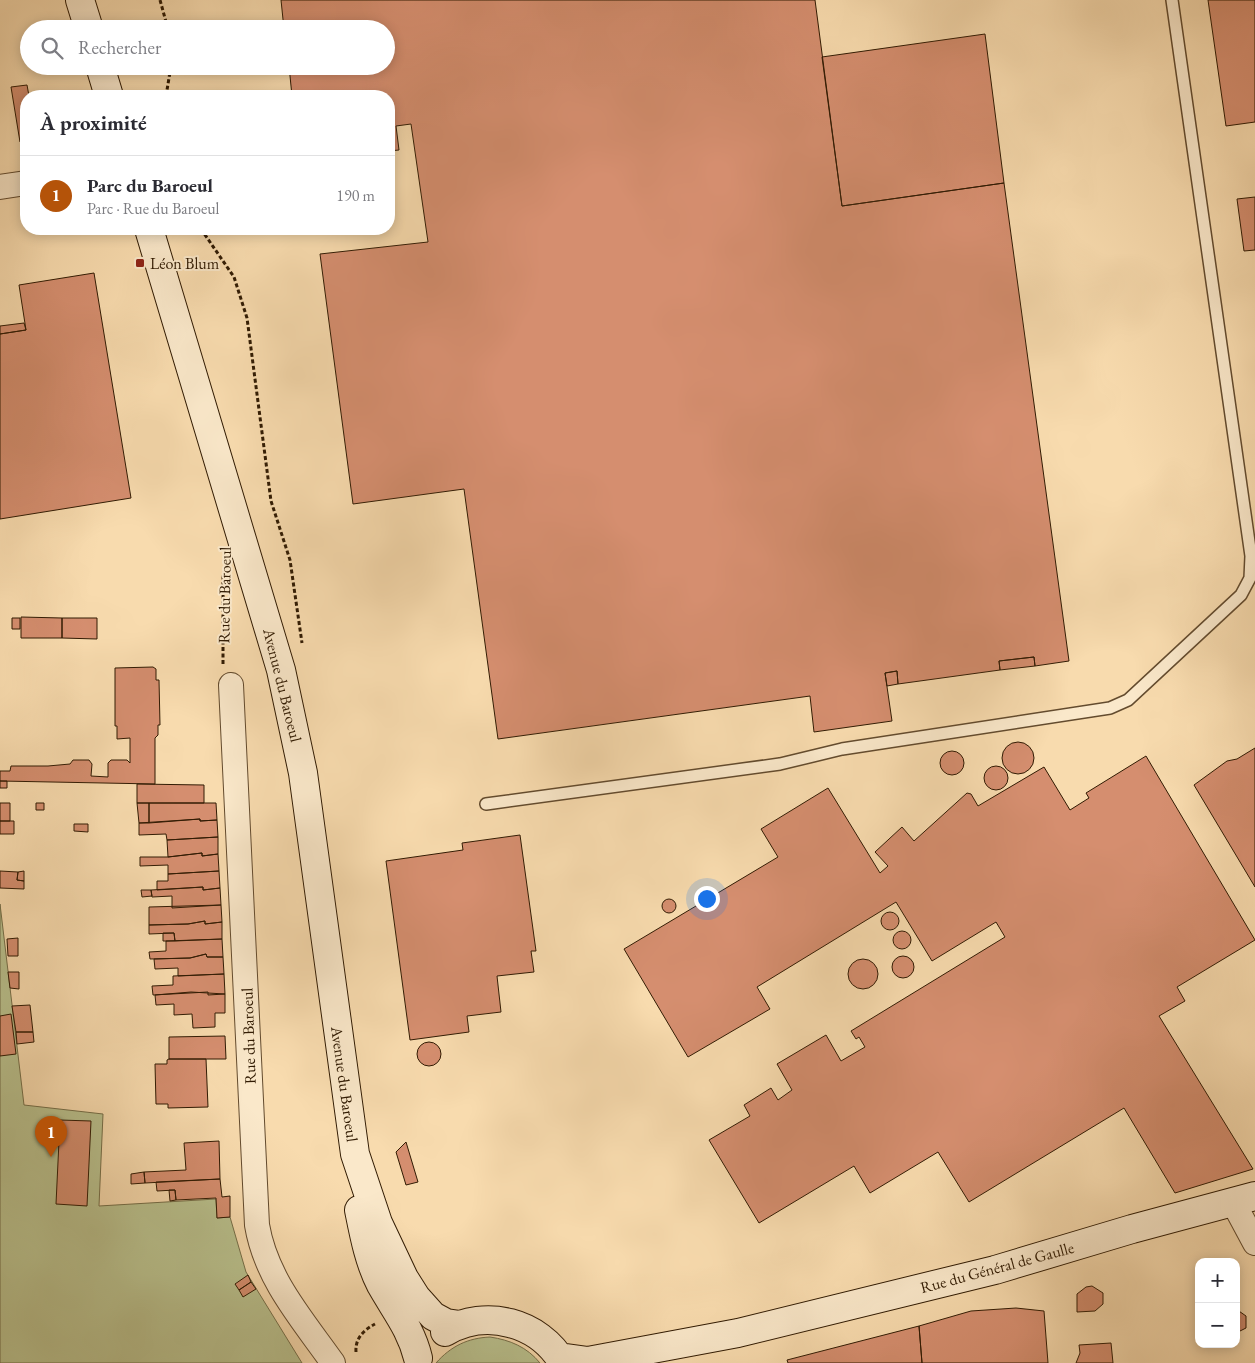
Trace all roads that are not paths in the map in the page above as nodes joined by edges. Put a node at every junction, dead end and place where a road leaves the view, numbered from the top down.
1 (80, 0) edge
2 (1172, 0) edge
3 (86, 20) edge
4 (103, 75) edge
5 (107, 90) edge
6 (20, 184) edge
7 (0, 187) edge
8 (151, 235) edge
9 (231, 686) road end
10 (486, 804) dead end
11 (355, 1154) junction
12 (1244, 1199) edge
13 (1255, 1243) edge
14 (460, 1324) junction
15 (738, 1332) junction
16 (416, 1360) edge
17 (561, 1360) edge
18 (333, 1363) edge
19 (657, 1363) edge

1 - 3 main road
2 - 10 lane
4 - 5 main road
6 - 7 street
8 - 11 main road, Avenue du Baroeul
9 - 18 street, Rue du Baroeul
11 - 14 main road, Avenue du Baroeul
11 - 16 main road, Avenue du Baroeul
12 - 13 street
12 - 15 main road, Rue du Général de Gaulle
14 - 16 main road
14 - 17 main road
15 - 17 main road, Rue du Général de Gaulle
15 - 19 main road, Rue du Général de Gaulle

